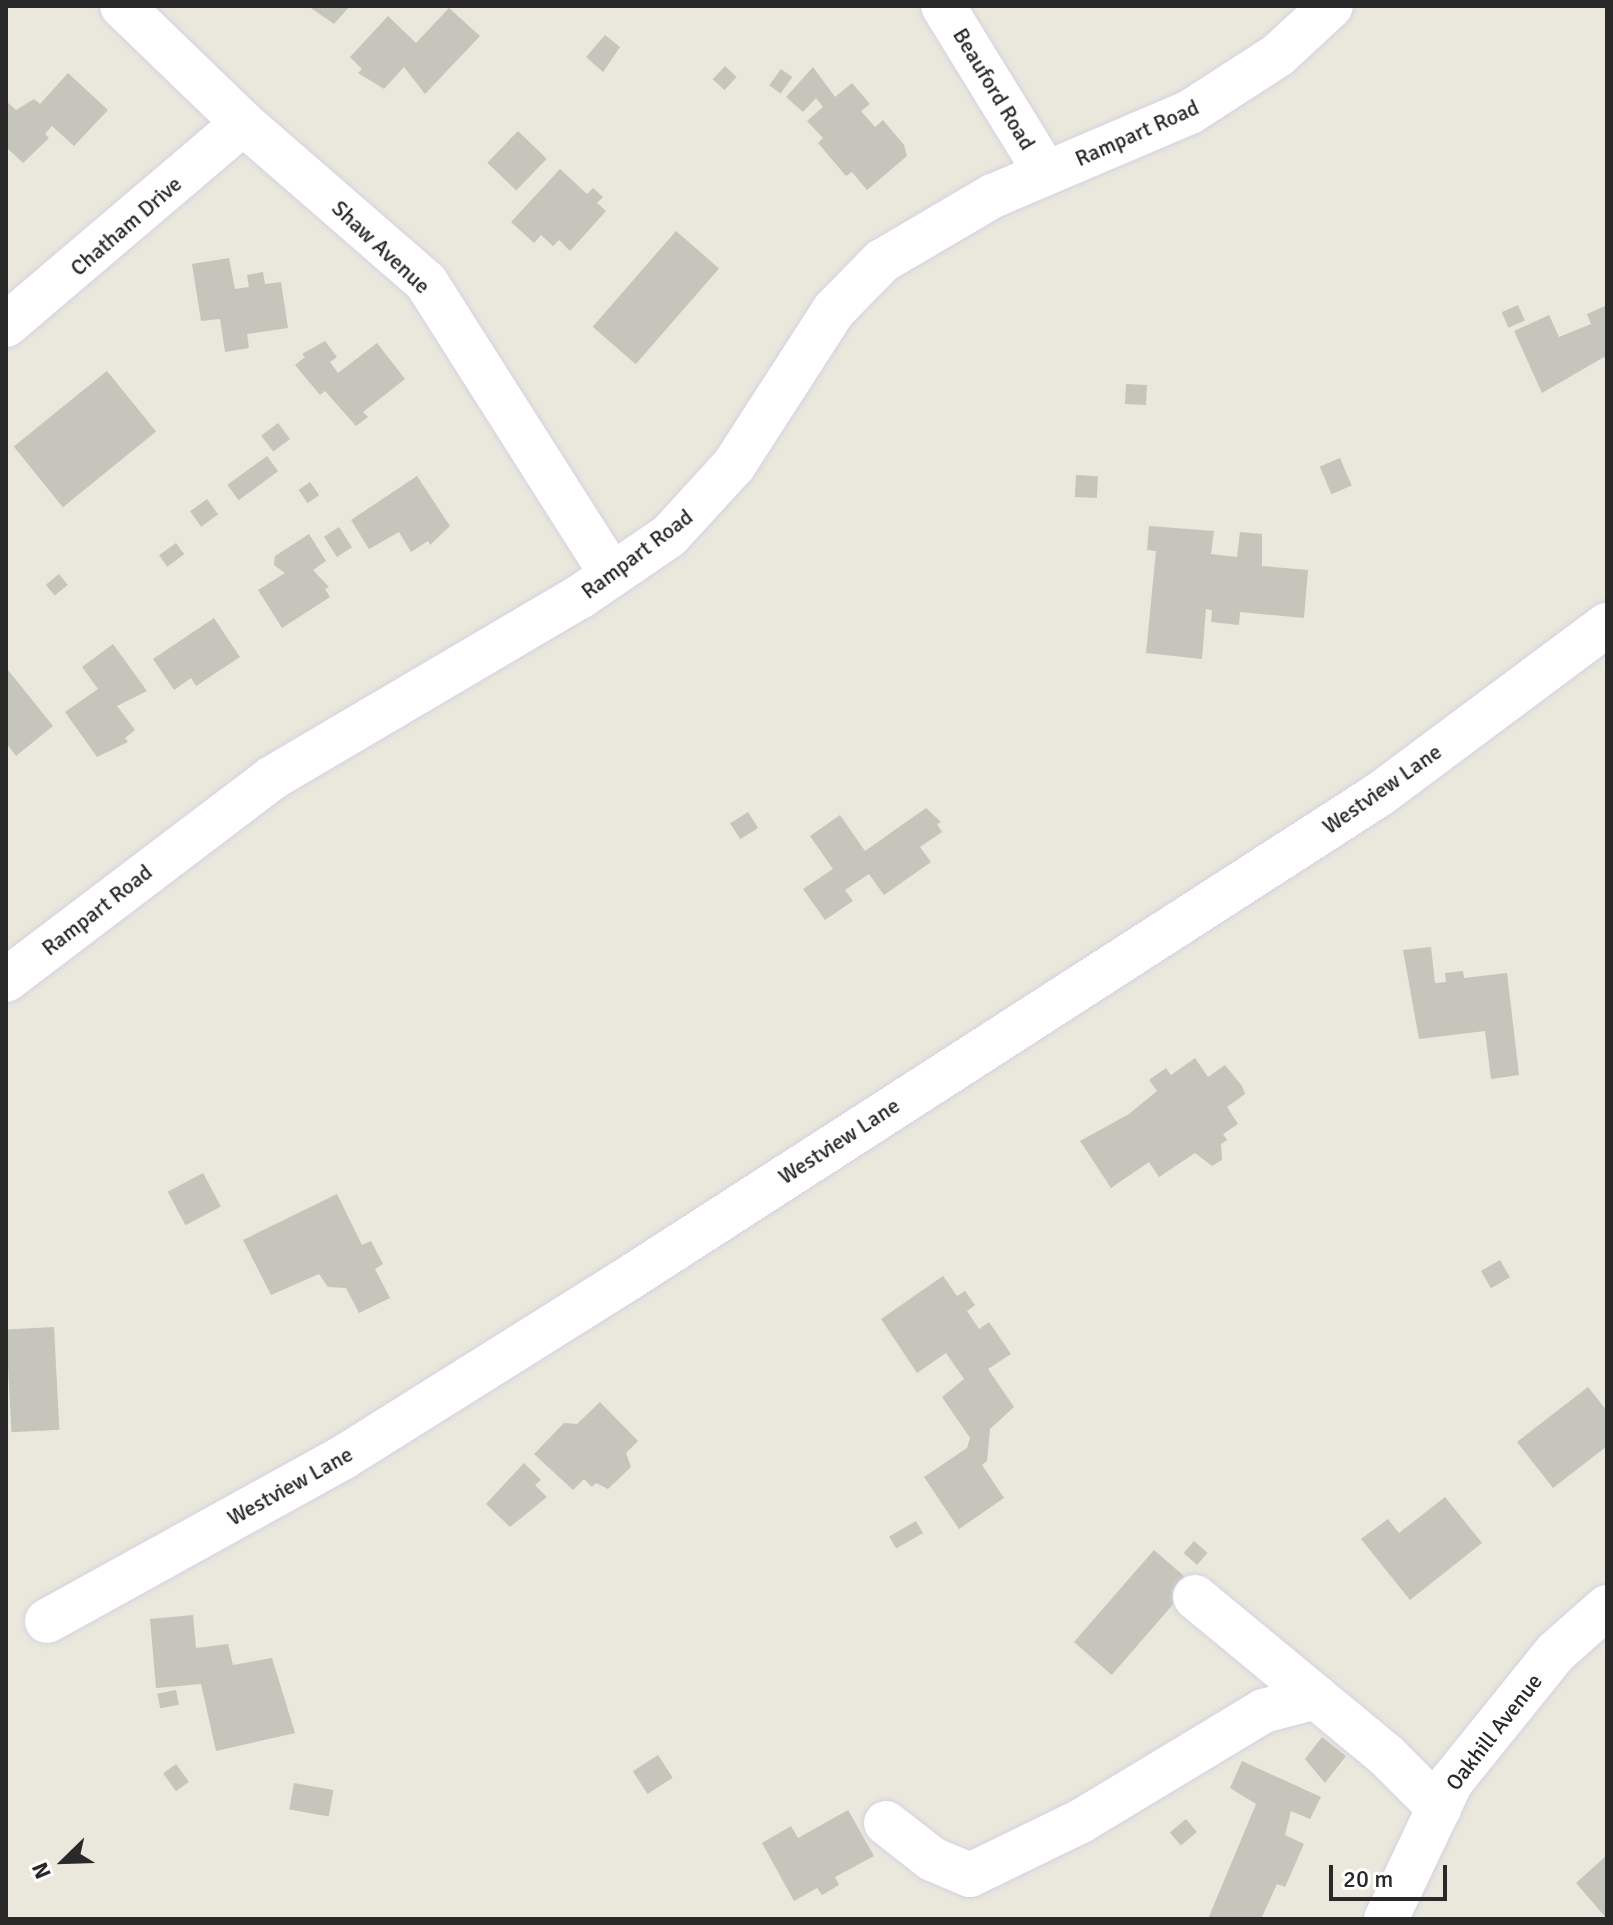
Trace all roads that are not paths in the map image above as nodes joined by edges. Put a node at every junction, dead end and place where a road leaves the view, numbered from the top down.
1 (122, 6) edge
2 (943, 6) edge
3 (1331, 6) edge
4 (243, 123) junction
5 (1045, 172) junction
6 (6, 325) edge
7 (612, 575) junction
8 (1607, 625) edge
9 (6, 980) edge
10 (1195, 1597) dead end
11 (1607, 1607) edge
12 (47, 1621) dead end
13 (1316, 1697) junction
14 (1439, 1808) junction
15 (886, 1823) dead end
16 (1386, 1919) edge

1 - 4 street, Shaw Avenue
2 - 5 street, Beauford Road
3 - 5 street, Rampart Road
4 - 6 street, Chatham Drive
4 - 7 street, Shaw Avenue
5 - 7 street, Rampart Road
7 - 9 street, Rampart Road
8 - 12 street, Westview Lane
10 - 13 street
11 - 14 street, Oakhill Avenue
13 - 14 street
13 - 15 street
14 - 16 street, Oakhill Avenue

